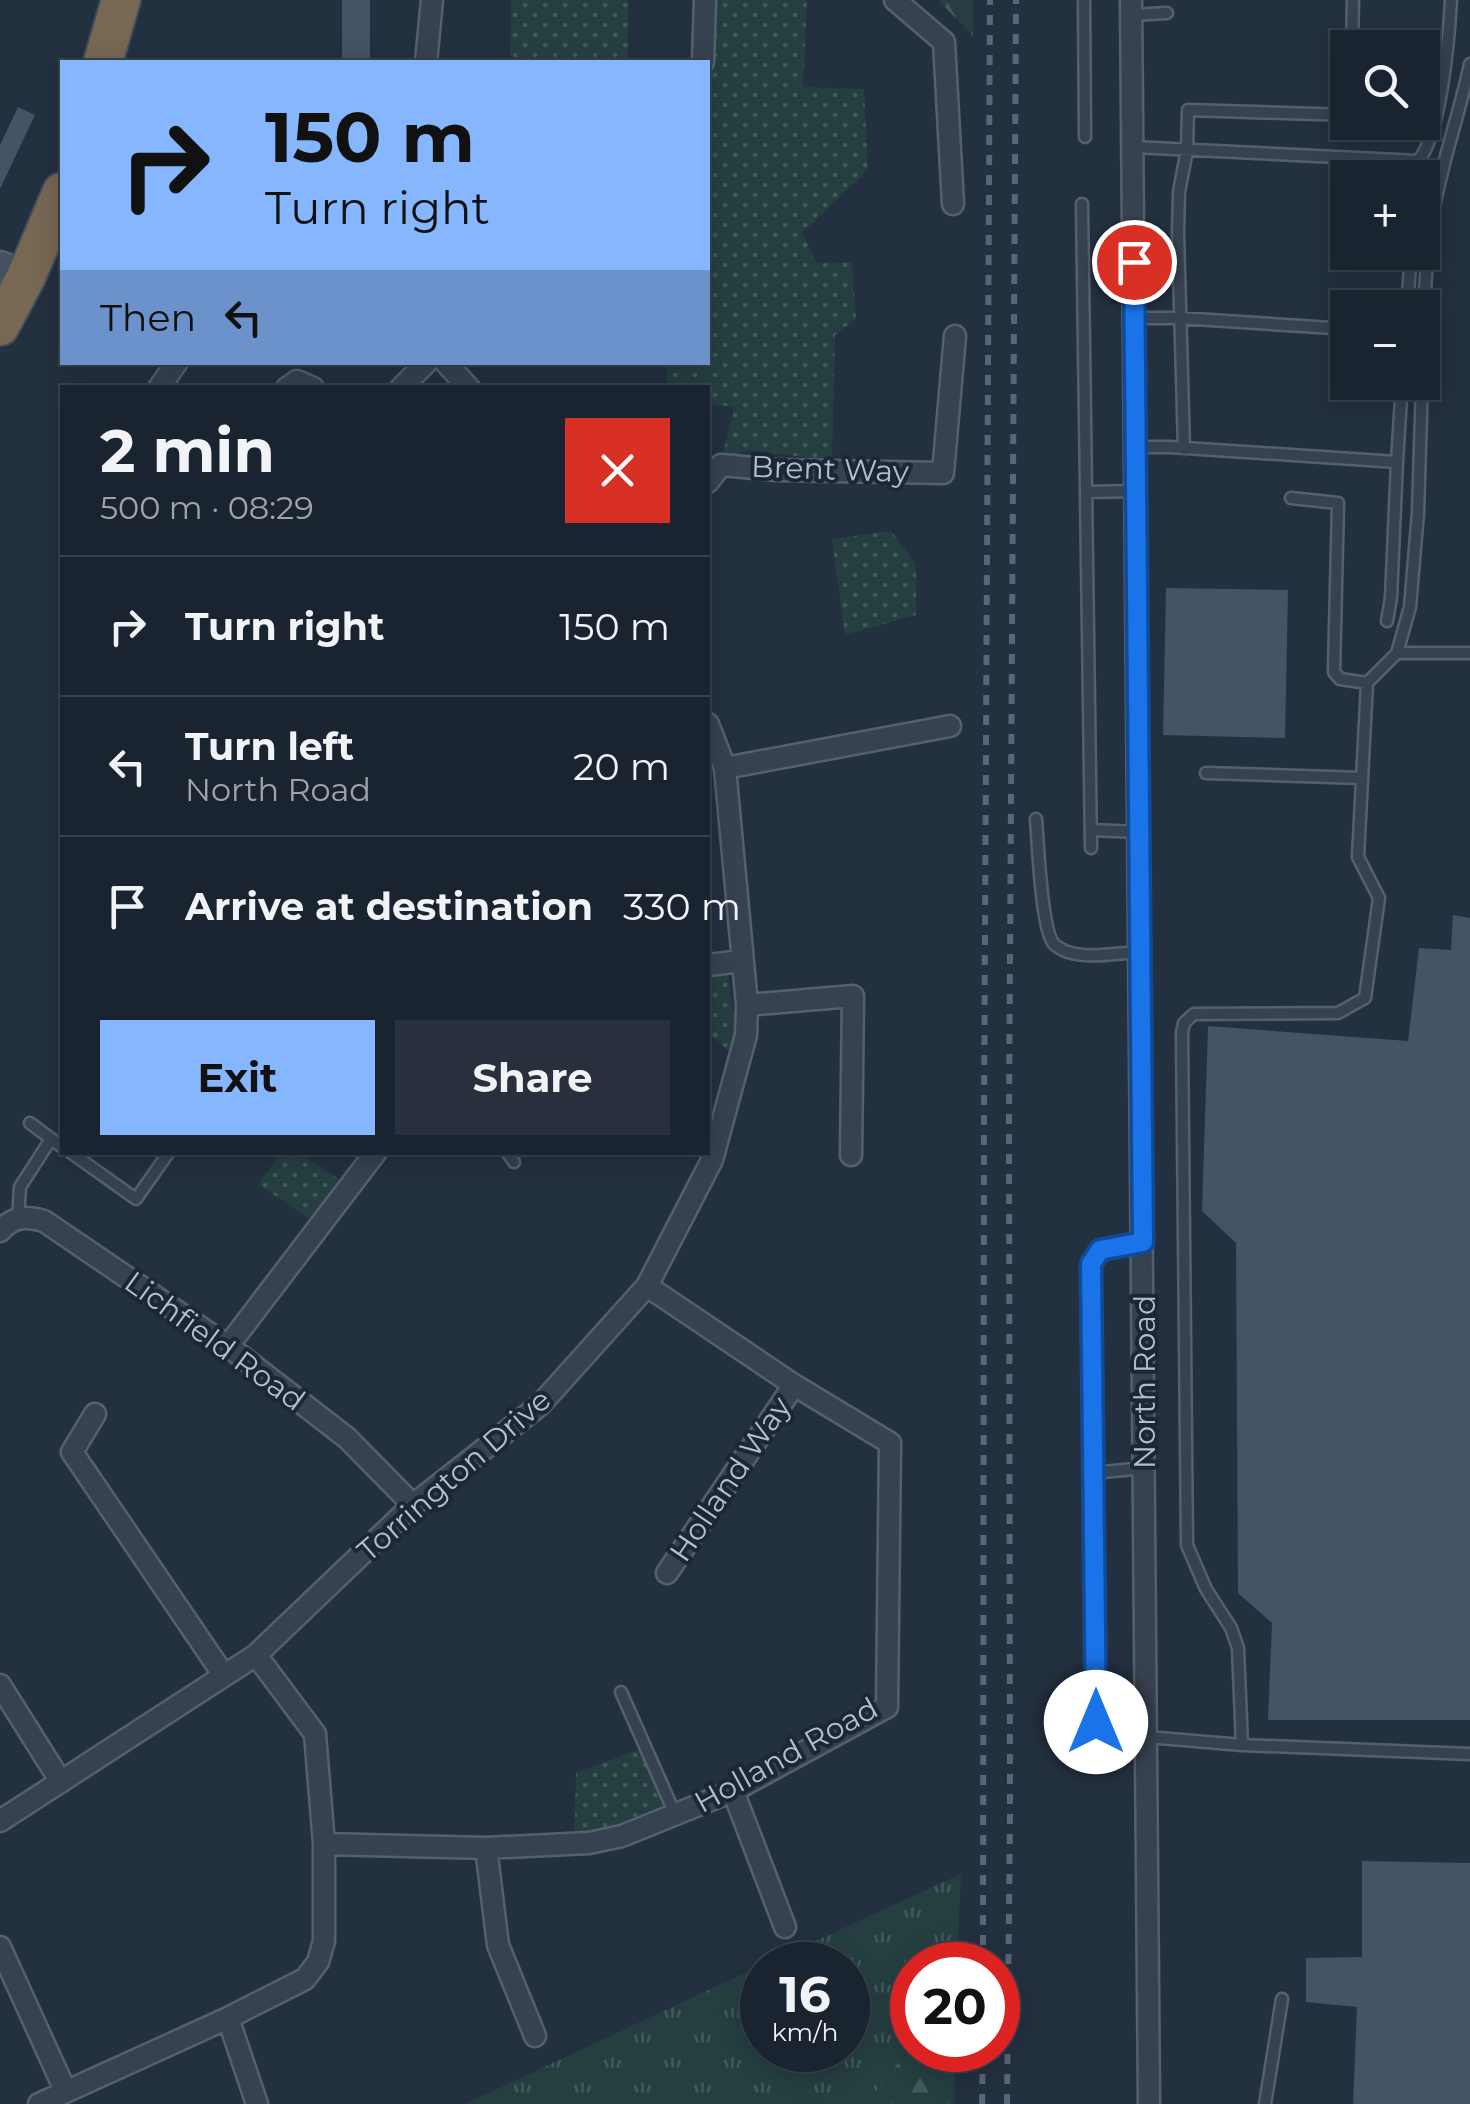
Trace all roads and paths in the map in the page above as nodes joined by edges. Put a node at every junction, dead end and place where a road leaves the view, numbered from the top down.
1 (121, 0) edge
2 (432, 0) edge
3 (705, 0) edge
4 (895, 0) edge
5 (1084, 0) edge
6 (1353, 0) edge
7 (1451, 0) edge
8 (1131, 8) edge
9 (1168, 13) dead end
10 (1352, 30) edge
11 (105, 60) edge
12 (426, 60) edge
13 (703, 60) edge
14 (1470, 64) edge
15 (1440, 80) edge
16 (1330, 114) edge
17 (1084, 137) dead end
18 (1133, 148) junction
19 (1187, 150) junction
20 (1397, 160) edge
21 (60, 195) edge
22 (953, 204) dead end
23 (1082, 204) dead end
24 (13, 272) edge
25 (1425, 290) edge
26 (1135, 318) junction
27 (1180, 318) junction
28 (0, 326) edge
29 (1330, 328) edge
30 (955, 336) dead end
31 (424, 365) edge
32 (448, 365) edge
33 (405, 385) edge
34 (466, 385) edge
35 (1401, 400) edge
36 (1421, 400) edge
37 (1136, 447) junction
38 (1184, 449) junction
39 (1398, 462) junction
40 (710, 479) edge
41 (1136, 491) junction
42 (1087, 492) junction
43 (1291, 498) dead end
44 (1387, 621) dead end
45 (1398, 653) junction
46 (1470, 654) edge
47 (1367, 683) junction
48 (950, 726) dead end
49 (710, 729) edge
50 (725, 768) junction
51 (1206, 773) dead end
52 (1362, 778) junction
53 (1036, 819) dead end
54 (1090, 830) junction
55 (1139, 832) junction
56 (1090, 848) dead end
57 (1140, 952) junction
58 (742, 961) junction
59 (710, 965) edge
60 (747, 1005) junction
61 (30, 1123) dead end
62 (51, 1139) junction
63 (60, 1146) edge
64 (74, 1155) edge
65 (168, 1155) edge
66 (374, 1155) edge
67 (851, 1155) dead end
68 (18, 1218) junction
69 (0, 1231) edge
70 (1143, 1242) junction
71 (647, 1286) junction
72 (228, 1346) junction
73 (794, 1384) junction
74 (95, 1414) dead end
75 (1144, 1468) junction
76 (1093, 1473) junction
77 (412, 1505) junction
78 (667, 1573) dead end
79 (256, 1655) junction
80 (224, 1674) junction
81 (0, 1684) edge
82 (621, 1692) dead end
83 (1147, 1737) junction
84 (1242, 1745) junction
85 (1470, 1754) edge
86 (1096, 1758) dead end
87 (61, 1782) junction
88 (732, 1790) junction
89 (675, 1814) junction
90 (0, 1821) edge
91 (324, 1844) junction
92 (486, 1848) junction
93 (785, 1926) dead end
94 (0, 1947) edge
95 (1282, 2000) dead end
96 (228, 2018) junction
97 (535, 2036) dead end
98 (65, 2090) junction
99 (38, 2104) edge
100 (257, 2104) edge
101 (1149, 2104) edge
102 (1265, 2104) edge

1 - 11 highway
2 - 12 street
3 - 13 street
4 - 22 street
5 - 17 lane
6 - 10 lane
7 - 15 lane
8 - 9 lane
8 - 18 street, North Road
14 - 25 lane
16 - 19 lane
18 - 19 lane
18 - 26 street, North Road
19 - 20 lane
19 - 27 lane
21 - 24 highway
23 - 42 lane
24 - 28 highway
26 - 27 lane
26 - 37 street, North Road
27 - 29 lane
27 - 38 lane
30 - 40 street, Brent Way
31 - 33 street
32 - 34 street
35 - 39 lane
36 - 45 lane
37 - 38 lane
37 - 41 street, North Road
38 - 39 lane
39 - 44 lane
41 - 42 lane
41 - 55 street, North Road
42 - 54 lane
43 - 47 lane
45 - 46 lane
45 - 47 lane
47 - 52 lane
48 - 50 street
49 - 50 street, Torrington Drive
50 - 58 street, Torrington Drive
51 - 52 lane
52 - 84 lane
53 - 57 lane
54 - 55 lane
54 - 56 lane
55 - 57 street, North Road
57 - 70 street, North Road
58 - 59 street
58 - 60 street, Torrington Drive
60 - 67 street
60 - 71 street, Torrington Drive
61 - 62 lane
62 - 63 lane
62 - 68 lane
64 - 65 lane
66 - 72 street
68 - 69 street
68 - 72 street, Lichfield Road
70 - 75 street, North Road
70 - 76 lane
71 - 73 street, Holland Road
71 - 77 street, Torrington Drive
72 - 77 street, Lichfield Road
73 - 78 street, Holland Way
73 - 88 street, Holland Road
74 - 80 street
75 - 76 lane
75 - 83 street, North Road
76 - 86 lane
77 - 79 street, Torrington Drive
79 - 80 street, Torrington Drive
79 - 91 street
80 - 87 street, Torrington Drive
81 - 87 street
82 - 89 lane
83 - 84 lane
83 - 101 street, North Road
84 - 85 lane
87 - 90 street, Torrington Drive
88 - 89 street, Holland Road
88 - 93 street
89 - 92 street, Holland Road
91 - 92 street, Holland Road
91 - 96 street
92 - 97 street
94 - 98 street
95 - 102 lane
96 - 98 street
96 - 100 street
98 - 99 street

